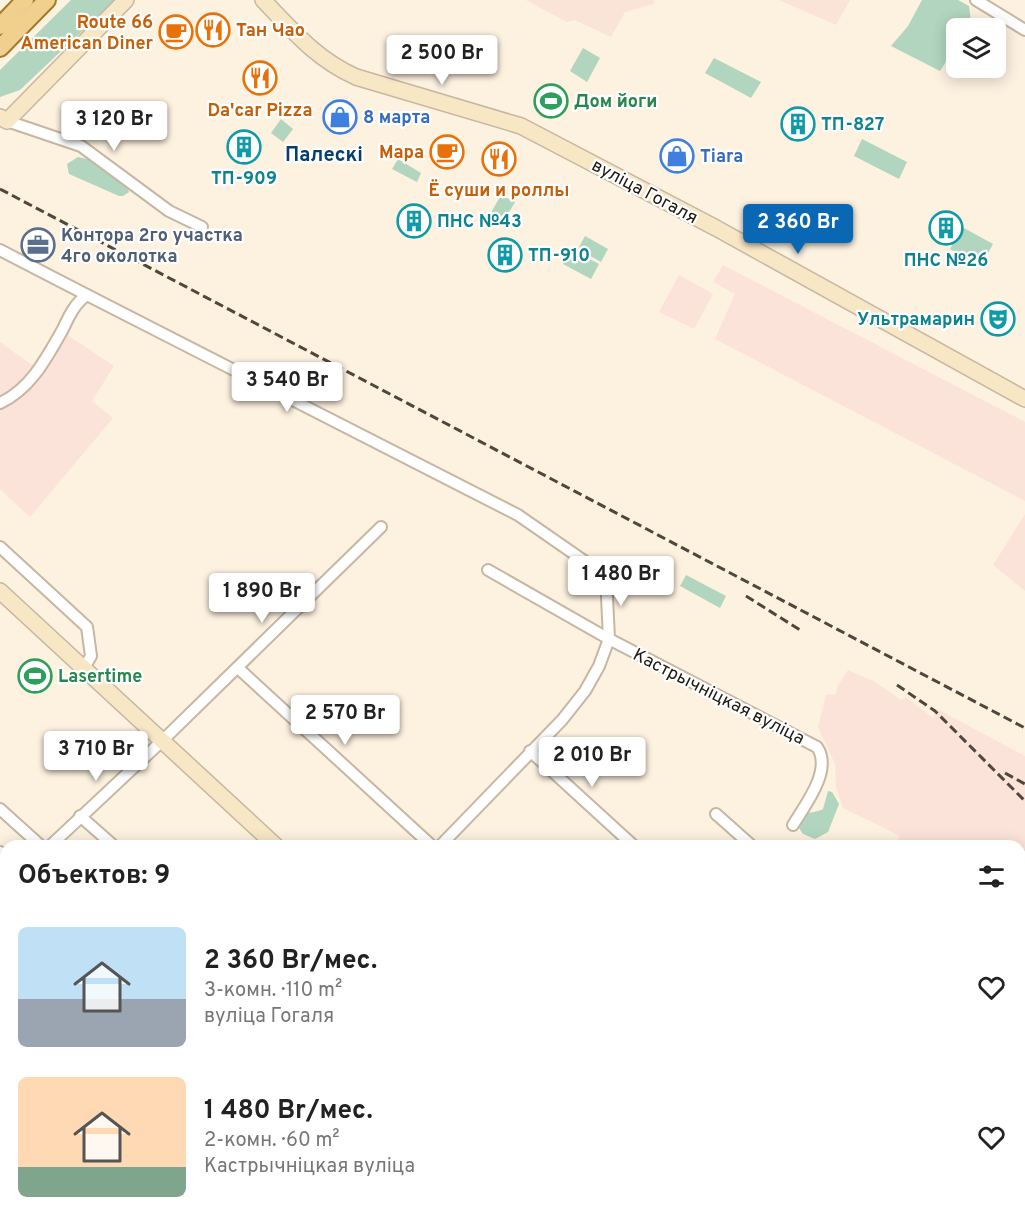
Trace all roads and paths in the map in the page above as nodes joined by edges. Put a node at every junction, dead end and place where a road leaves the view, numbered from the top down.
1 (26, 0) edge
2 (47, 0) edge
3 (126, 0) edge
4 (263, 0) edge
5 (976, 0) edge
6 (0, 26) edge
7 (1025, 30) edge
8 (0, 48) edge
9 (4, 119) edge
10 (202, 227) dead end
11 (0, 250) edge
12 (87, 295) junction
13 (1025, 399) edge
14 (0, 403) edge
15 (381, 527) dead end
16 (0, 547) edge
17 (488, 570) dead end
18 (0, 591) edge
19 (609, 639) junction
20 (84, 668) junction
21 (238, 668) junction
22 (163, 741) junction
23 (530, 751) junction
24 (0, 809) edge
25 (716, 814) dead end
26 (80, 816) junction
27 (793, 825) dead end
28 (34, 840) edge
29 (56, 840) edge
30 (107, 840) edge
31 (270, 840) edge
32 (425, 840) edge
33 (446, 840) edge
34 (627, 840) edge
35 (745, 840) edge

1 - 6 main road
2 - 8 main road
3 - 9 street
4 - 13 street, вуліца Гогаля
5 - 7 street
9 - 10 street
11 - 12 street
12 - 14 street
12 - 19 street
15 - 21 street
16 - 20 street
17 - 19 street, Кастрычніцкая вуліца
18 - 20 street
19 - 23 street
19 - 27 street, Кастрычніцкая вуліца
20 - 22 street
21 - 22 street
21 - 32 street
22 - 26 street
22 - 31 street
23 - 33 street
23 - 34 street
24 - 28 street
25 - 35 street
26 - 29 street
26 - 30 street

